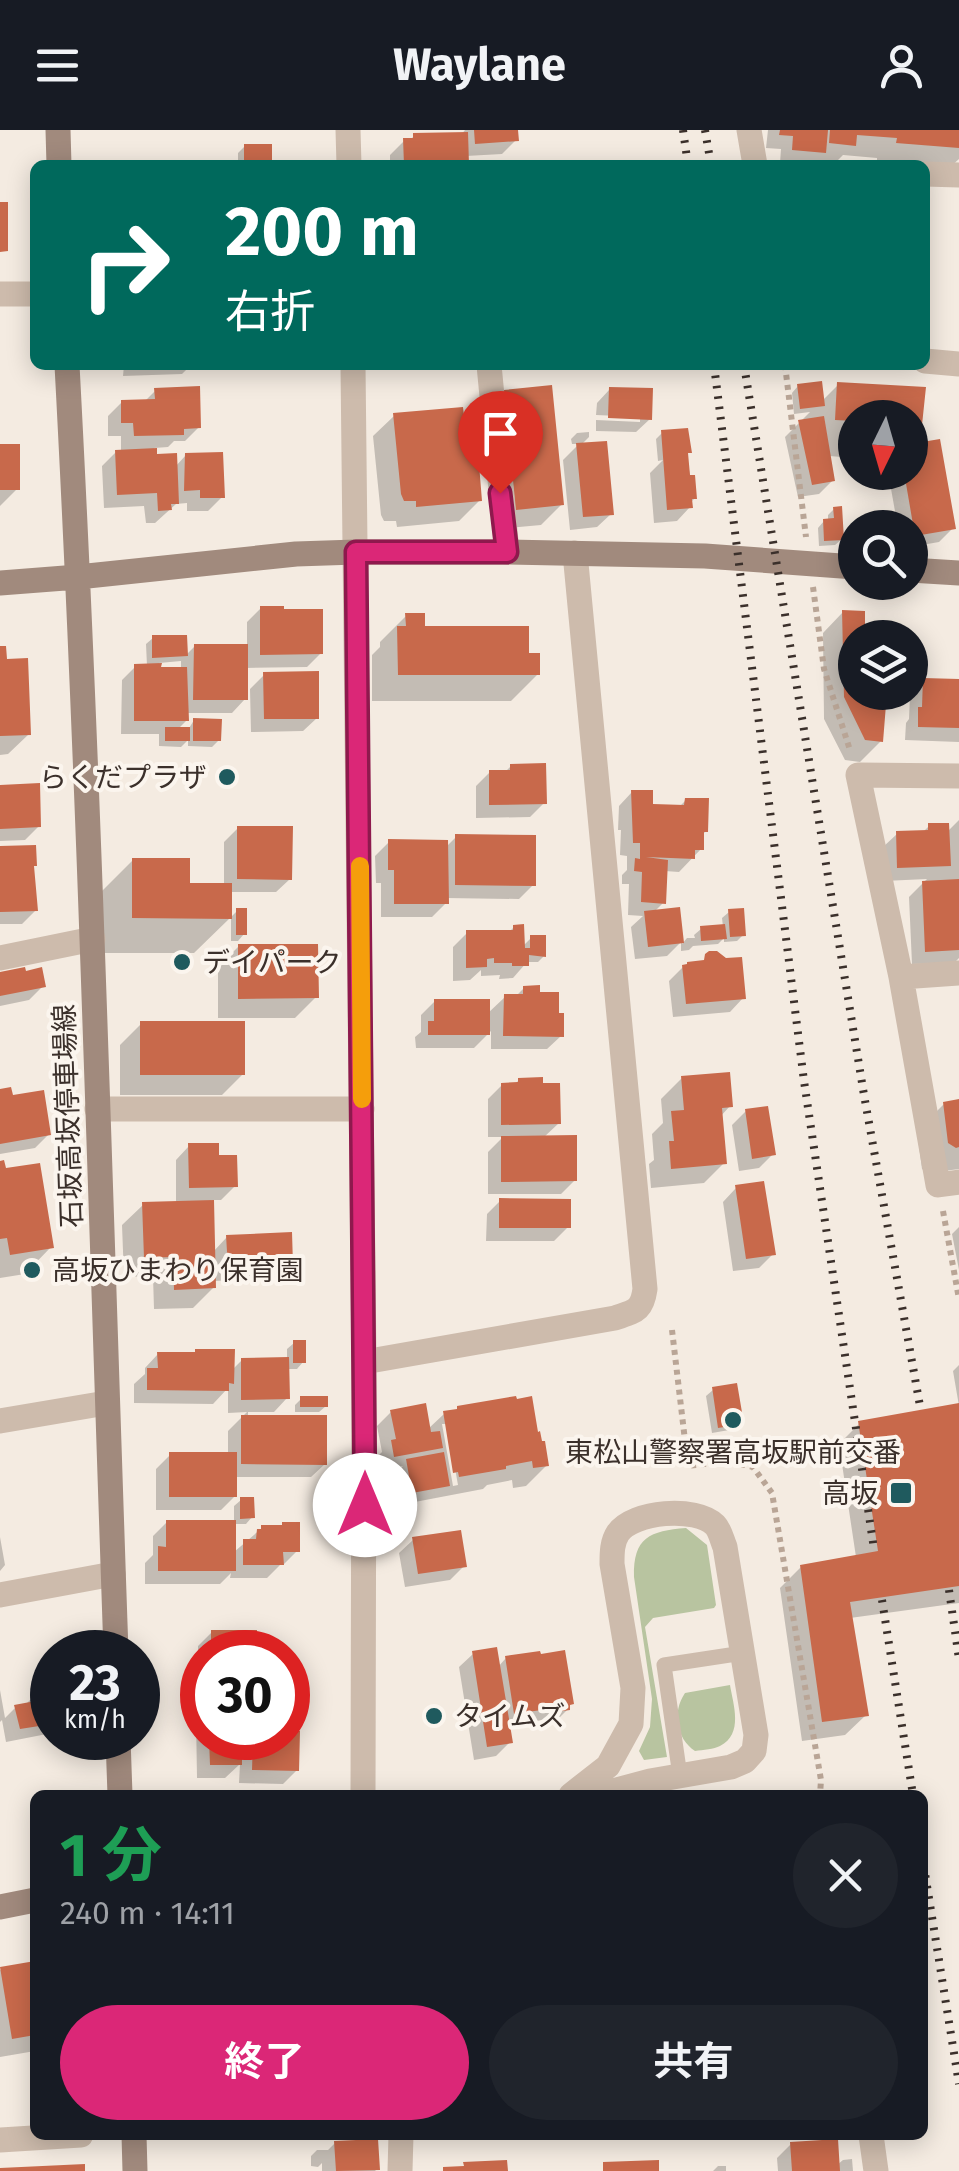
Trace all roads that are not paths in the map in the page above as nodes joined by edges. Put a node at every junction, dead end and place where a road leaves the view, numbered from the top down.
1 (58, 130) edge
2 (348, 130) edge
3 (749, 130) edge
4 (59, 160) edge
5 (348, 160) edge
6 (753, 160) edge
7 (930, 174) edge
8 (959, 175) edge
9 (0, 294) edge
10 (30, 294) edge
11 (930, 362) edge
12 (959, 364) edge
13 (67, 370) edge
14 (353, 370) edge
15 (489, 370) edge
16 (356, 552) junction
17 (507, 552) junction
18 (574, 553) junction
19 (838, 565) edge
20 (928, 571) edge
21 (959, 574) edge
22 (78, 577) junction
23 (0, 583) edge
24 (959, 776) edge
25 (92, 939) junction
26 (0, 958) edge
27 (959, 973) edge
28 (901, 977) junction
29 (97, 1108) junction
30 (362, 1109) junction
31 (948, 1184) edge
32 (364, 1362) junction
33 (106, 1404) junction
34 (0, 1422) edge
35 (113, 1574) junction
36 (0, 1595) edge
37 (115, 1630) edge
38 (743, 1653) junction
39 (119, 1760) edge
40 (680, 1776) junction
41 (120, 1790) edge
42 (364, 1790) edge
43 (577, 1790) edge
44 (617, 1790) edge
45 (30, 1901) edge
46 (0, 1906) edge
47 (30, 2138) edge
48 (0, 2140) edge
49 (134, 2140) edge
50 (401, 2140) edge
51 (871, 2140) edge
52 (135, 2171) edge
53 (400, 2171) edge
54 (876, 2171) edge

1 - 4 main road
2 - 5 street
3 - 6 street
7 - 8 street
9 - 10 street
11 - 12 street
13 - 22 main road, 石坂高坂停車場線
14 - 16 street
15 - 17 street
16 - 17 main road
16 - 22 main road
16 - 30 street
17 - 18 main road
18 - 19 main road
18 - 32 street
20 - 21 main road
22 - 23 main road
22 - 25 main road, 石坂高坂停車場線
24 - 28 street
25 - 26 street
25 - 29 main road, 石坂高坂停車場線
27 - 28 street
28 - 31 street
29 - 30 street
29 - 33 main road, 石坂高坂停車場線
30 - 32 street
32 - 42 street
33 - 34 street
33 - 35 main road, 石坂高坂停車場線
35 - 36 street
35 - 37 main road, 石坂高坂停車場線
38 - 40 street
38 - 40 lane
38 - 43 street
39 - 41 main road
40 - 44 street
45 - 46 main road
47 - 48 street
49 - 52 main road
50 - 53 street
51 - 54 street

